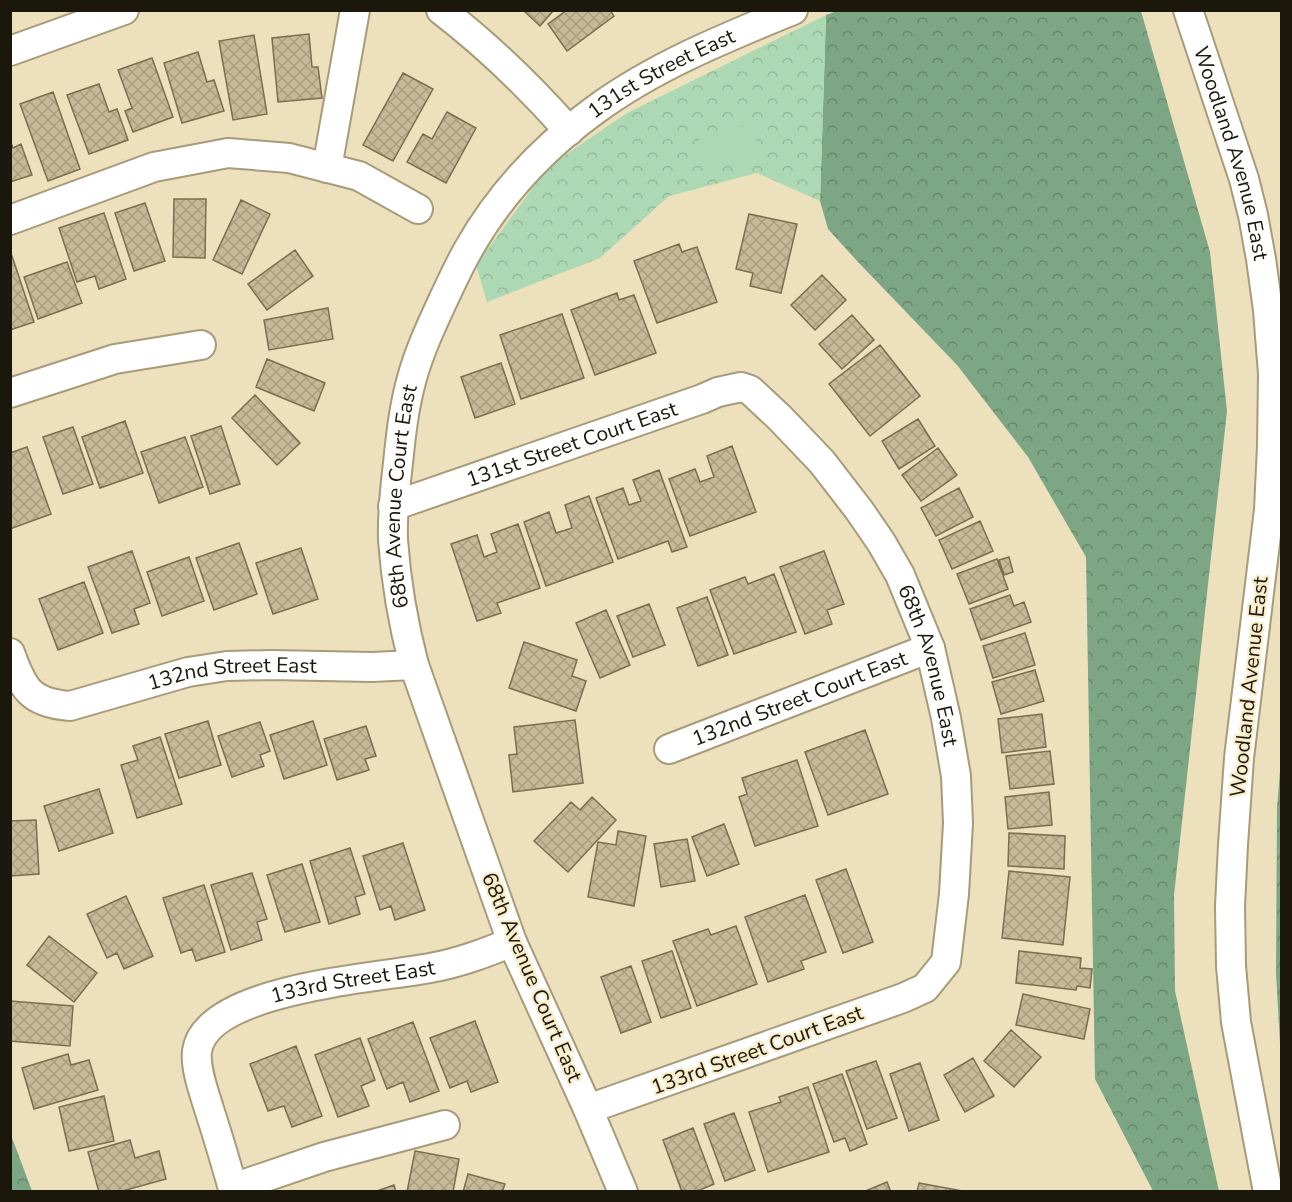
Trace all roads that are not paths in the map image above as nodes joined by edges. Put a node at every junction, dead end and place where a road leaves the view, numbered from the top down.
1 (124, 10) edge
2 (355, 10) edge
3 (441, 10) edge
4 (793, 10) edge
5 (1188, 10) edge
6 (10, 51) edge
7 (569, 131) junction
8 (327, 168) junction
9 (418, 209) dead end
10 (10, 220) edge
11 (201, 345) dead end
12 (750, 390) joint
13 (10, 393) edge
14 (393, 507) junction
15 (930, 648) junction
16 (10, 653) edge
17 (414, 665) junction
18 (669, 749) dead end
19 (513, 942) junction
20 (925, 988) joint
21 (588, 1109) junction
22 (445, 1125) dead end
23 (234, 1190) edge
24 (623, 1191) edge
25 (1268, 1191) edge

1 - 6 street
2 - 8 street
3 - 7 street
4 - 7 street, 131st Street East
5 - 25 street, Woodland Avenue East
7 - 14 street, 68th Avenue Court East
8 - 9 street
8 - 10 street
11 - 13 street
12 - 14 street, 131st Street Court East
12 - 15 street, 68th Avenue East
14 - 17 street, 68th Avenue Court East
15 - 18 street, 132nd Street Court East
15 - 20 street, 68th Avenue East
16 - 17 street, 132nd Street East
17 - 19 street, 68th Avenue Court East
19 - 21 street, 68th Avenue Court East
19 - 23 street, 133rd Street East
20 - 21 street, 133rd Street Court East
21 - 24 street, 68th Avenue Court East
22 - 23 street

